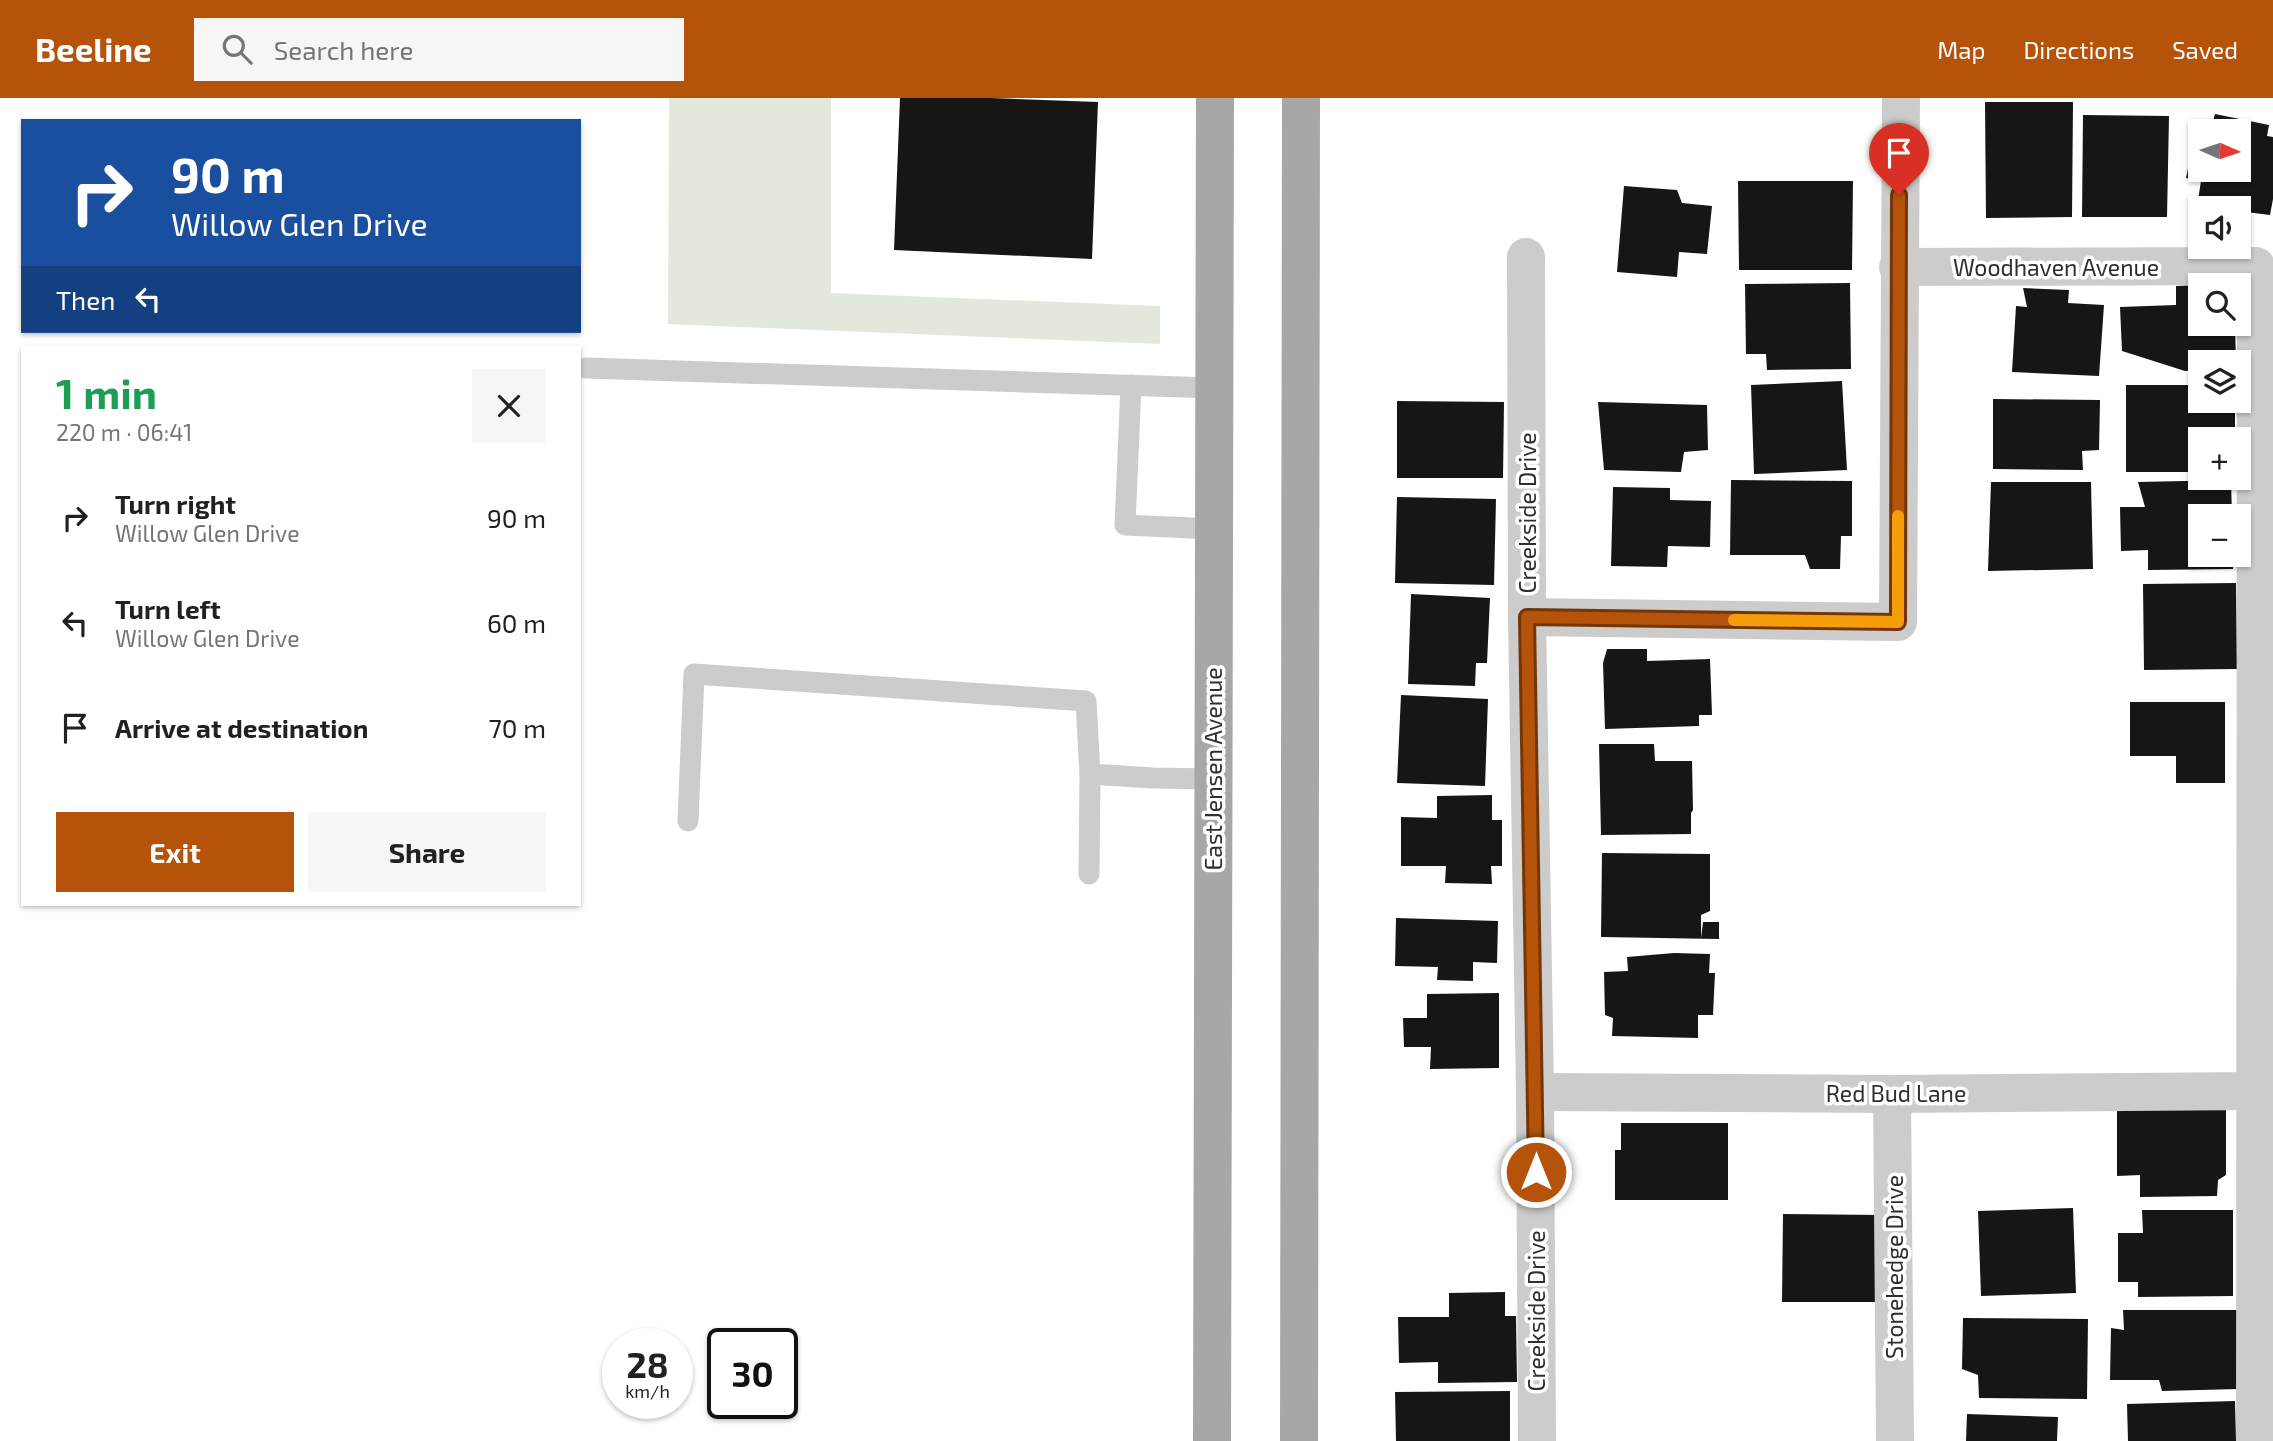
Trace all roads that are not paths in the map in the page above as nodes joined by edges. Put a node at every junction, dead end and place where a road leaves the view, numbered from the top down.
1 (1215, 98) edge
2 (1301, 98) edge
3 (1900, 98) edge
4 (1526, 257) dead end
5 (1898, 267) junction
6 (586, 368) dead end
7 (1131, 385) junction
8 (1215, 388) junction
9 (1214, 529) junction
10 (1527, 617) junction
11 (1090, 774) junction
12 (1213, 779) junction
13 (2265, 814) edge
14 (688, 821) dead end
15 (1088, 874) dead end
16 (2256, 1091) junction
17 (1535, 1092) junction
18 (1892, 1094) junction
19 (1212, 1441) edge
20 (1299, 1441) edge
21 (1537, 1441) edge
22 (1895, 1441) edge
23 (2255, 1441) edge

1 - 8 main road, East Jensen Avenue
2 - 20 main road
3 - 5 street
4 - 10 street, Creekside Drive
5 - 10 street
5 - 13 street, Woodhaven Avenue
6 - 7 lane
7 - 8 lane
7 - 9 lane
8 - 9 main road, East Jensen Avenue
9 - 12 main road, East Jensen Avenue
10 - 17 street, Creekside Drive
11 - 12 lane
11 - 14 lane
11 - 15 lane
12 - 19 main road, East Jensen Avenue
13 - 16 street, Woodhaven Avenue
16 - 18 street, Red Bud Lane
16 - 23 street, Woodhaven Avenue
17 - 18 street, Red Bud Lane
17 - 21 street, Creekside Drive
18 - 22 street, Stonehedge Drive

